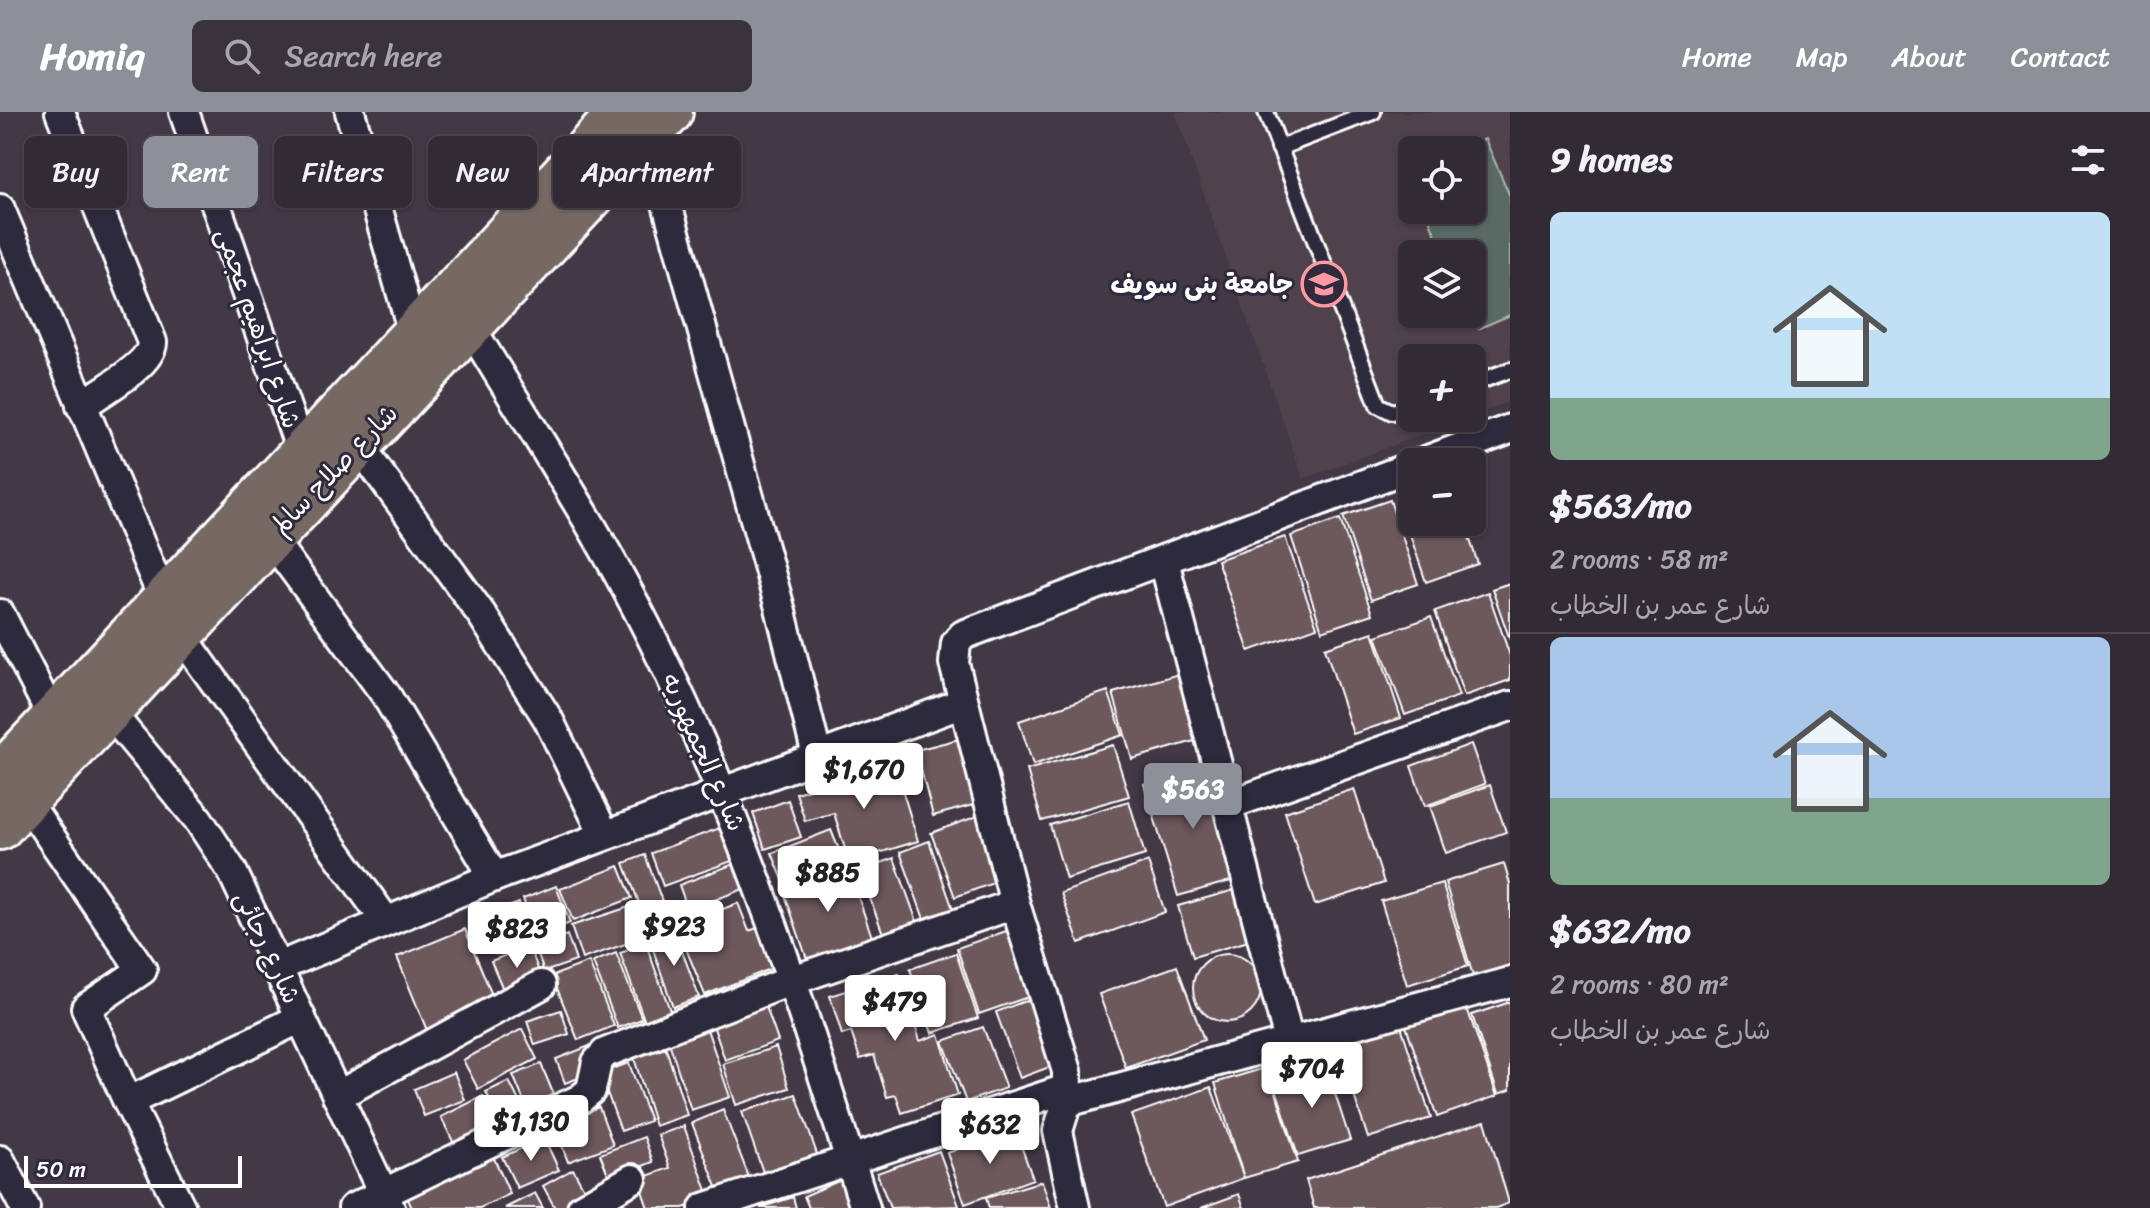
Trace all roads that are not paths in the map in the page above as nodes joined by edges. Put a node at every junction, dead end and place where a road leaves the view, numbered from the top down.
1 (60, 112) edge
2 (184, 112) edge
3 (350, 112) edge
4 (1266, 112) edge
5 (1373, 112) edge
6 (647, 120) edge
7 (1279, 148) junction
8 (0, 209) edge
9 (471, 328) junction
10 (413, 333) junction
11 (1510, 370) edge
12 (1486, 379) edge
13 (81, 406) junction
14 (1398, 410) edge
15 (1510, 429) edge
16 (358, 444) junction
17 (1460, 448) edge
18 (302, 454) junction
19 (1398, 471) edge
20 (269, 536) junction
21 (1164, 561) junction
22 (0, 614) edge
23 (172, 618) junction
24 (963, 703) junction
25 (1510, 706) edge
26 (108, 710) junction
27 (54, 720) junction
28 (817, 755) junction
29 (723, 789) junction
30 (8, 801) edge
31 (1228, 805) junction
32 (604, 834) junction
33 (494, 877) junction
34 (1015, 904) junction
35 (385, 920) junction
36 (278, 967) junction
37 (790, 981) junction
38 (1510, 982) edge
39 (541, 985) dead end
40 (301, 1018) junction
41 (1289, 1041) junction
42 (1068, 1095) junction
43 (337, 1096) junction
44 (128, 1102) junction
45 (0, 1160) edge
46 (850, 1160) junction
47 (632, 1179) dead end
48 (387, 1201) edge
49 (25, 1208) edge
50 (181, 1208) edge
51 (353, 1208) edge
52 (582, 1208) edge
53 (704, 1208) edge
54 (865, 1208) edge
55 (1075, 1208) edge

1 - 13 street
2 - 18 street, شارع ابراهيم عجمى
3 - 10 street
4 - 7 lane
5 - 7 lane
6 - 9 main road, شارع صلاح سالم
6 - 10 main road, شارع صلاح سالم
6 - 28 street
7 - 14 lane
8 - 13 street
9 - 16 main road, شارع صلاح سالم
9 - 29 street, شارع الجمهوريه
10 - 18 main road, شارع صلاح سالم
11 - 12 lane
13 - 23 street
15 - 17 street
16 - 20 main road, شارع صلاح سالم
16 - 32 street
18 - 23 main road, شارع صلاح سالم
19 - 21 street
20 - 23 main road, شارع صلاح سالم
20 - 33 street
21 - 24 street
21 - 31 street
22 - 27 street
23 - 26 main road, شارع صلاح سالم
23 - 27 main road, شارع صلاح سالم
23 - 35 street
24 - 28 street
24 - 34 street
25 - 31 street
26 - 30 main road, شارع صلاح سالم
26 - 36 street, شارع رجائى
27 - 30 main road, شارع صلاح سالم
28 - 29 street
29 - 32 street
29 - 37 street, شارع الجمهوريه
30 - 44 street
31 - 41 street
32 - 33 street
33 - 35 street
34 - 37 street
34 - 42 street
35 - 36 street
36 - 40 street, شارع رجائى
37 - 46 street, شارع الجمهوريه
37 - 48 street
38 - 41 street
39 - 43 street
40 - 43 street, شارع رجائى
40 - 44 street
41 - 42 street
42 - 46 street
42 - 55 street
43 - 48 street, شارع رجائى
44 - 50 street
45 - 49 street
46 - 53 street
46 - 54 street, شارع الجمهوريه
47 - 52 street
48 - 51 street

